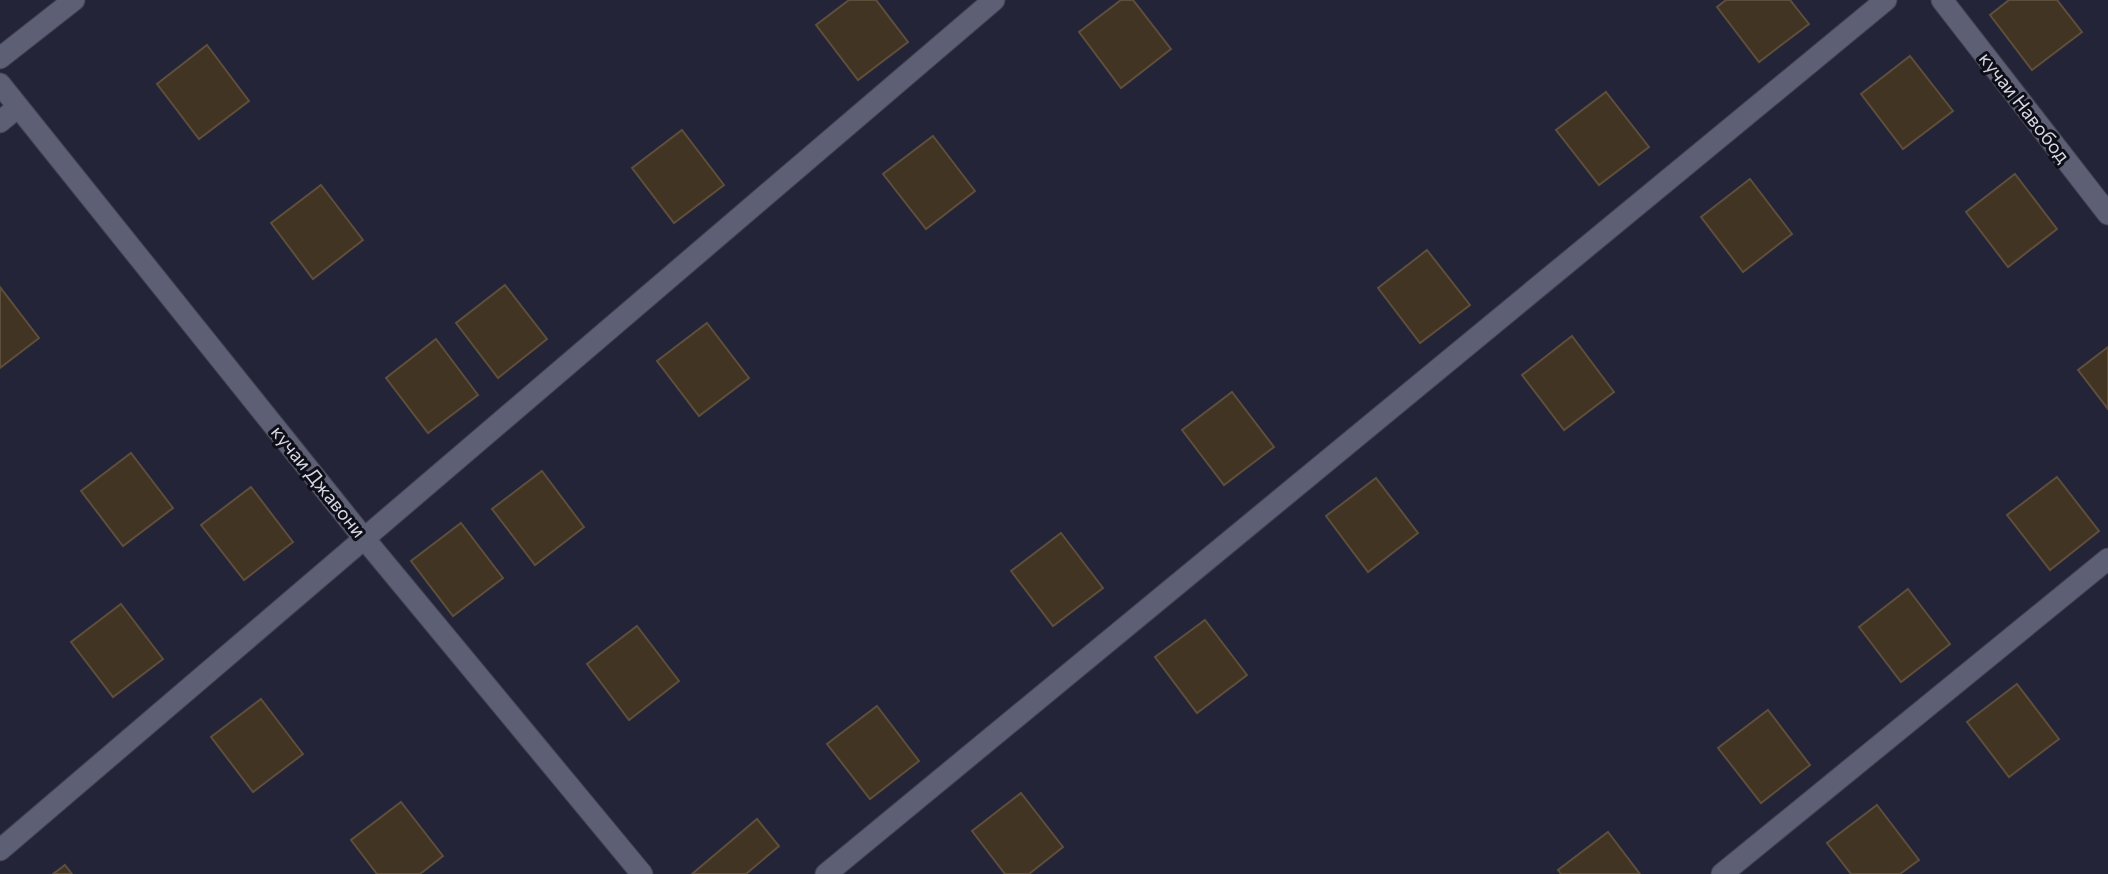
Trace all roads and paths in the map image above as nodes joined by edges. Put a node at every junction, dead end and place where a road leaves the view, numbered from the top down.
1 (74, 0) edge
2 (994, 0) edge
3 (1886, 0) edge
4 (1942, 0) edge
5 (0, 58) edge
6 (0, 84) edge
7 (18, 107) junction
8 (0, 122) edge
9 (2108, 214) edge
10 (363, 537) junction
11 (2108, 559) edge
12 (0, 849) edge
13 (642, 874) edge
14 (826, 874) edge
15 (1722, 874) edge

1 - 5 street
2 - 10 street
3 - 14 street
4 - 9 street, кучаи Навобод
6 - 7 street, кучаи Джавони
7 - 8 street
7 - 10 street, кучаи Джавони
10 - 12 street
10 - 13 street, кучаи Джавони
11 - 15 street

